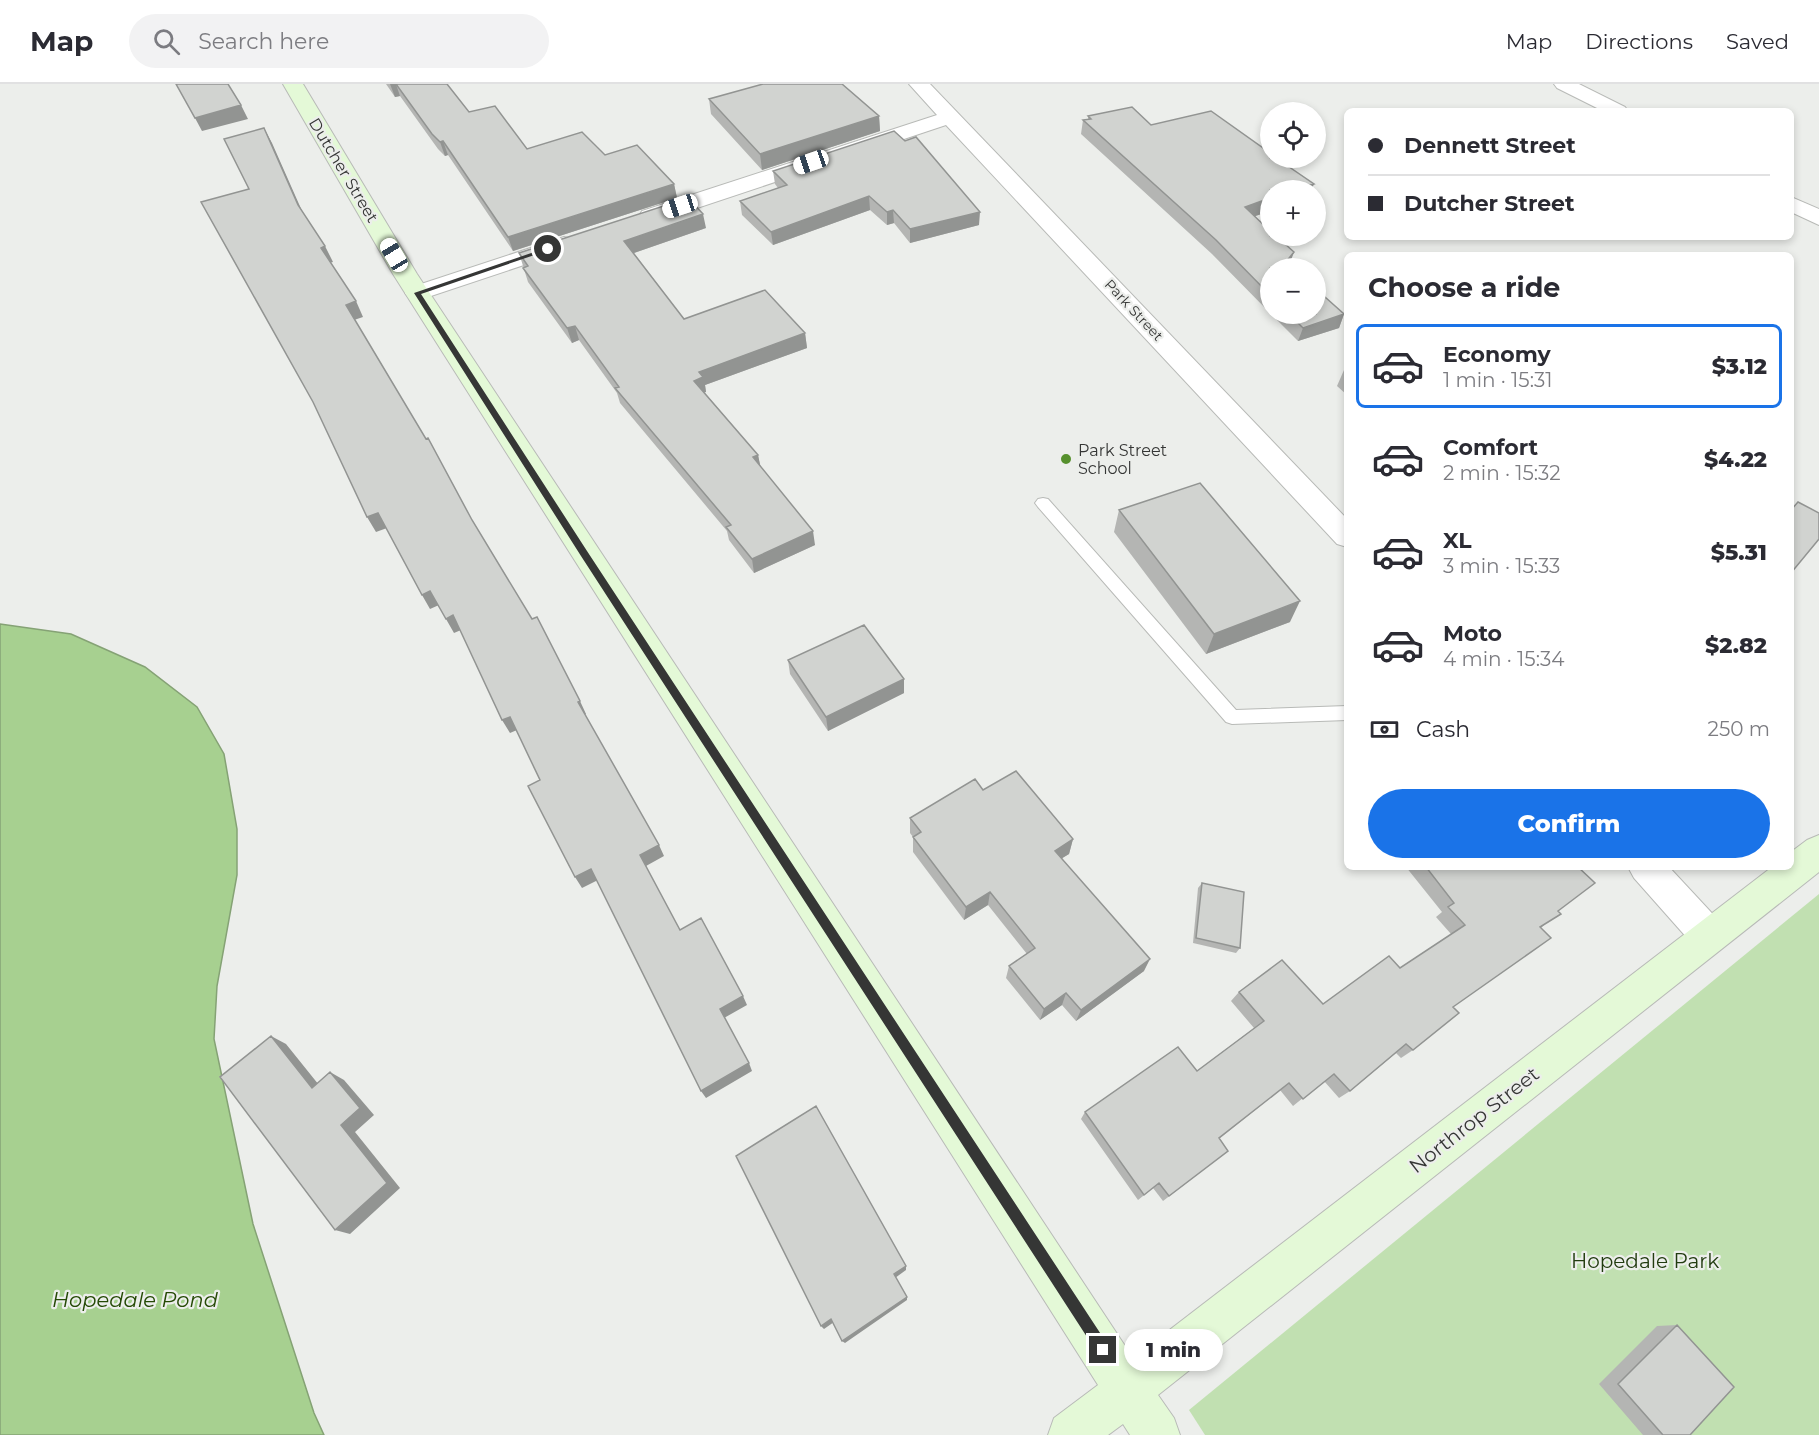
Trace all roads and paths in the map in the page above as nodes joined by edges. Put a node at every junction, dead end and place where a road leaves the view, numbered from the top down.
1 (293, 84) edge
2 (919, 84) edge
3 (1564, 84) edge
4 (1612, 108) edge
5 (950, 117) junction
6 (1794, 205) edge
7 (1819, 218) edge
8 (630, 222) edge
9 (585, 237) edge
10 (417, 293) junction
11 (1043, 503) dead end
12 (1344, 534) edge
13 (1344, 713) edge
14 (1819, 851) edge
15 (1649, 870) edge
16 (1709, 936) junction
17 (1129, 1389) junction
18 (1071, 1435) edge
19 (1157, 1435) edge

1 - 10 street, Dutcher Street
2 - 5 street, Park Street
3 - 4 street
5 - 8 street
5 - 12 street, Park Street
6 - 7 street
9 - 10 street
10 - 17 street, Dutcher Street
11 - 13 lane
14 - 16 street, Northrop Street
15 - 16 street
16 - 17 street, Northrop Street
17 - 18 street, Northrop Street
17 - 19 street, Dutcher Street

